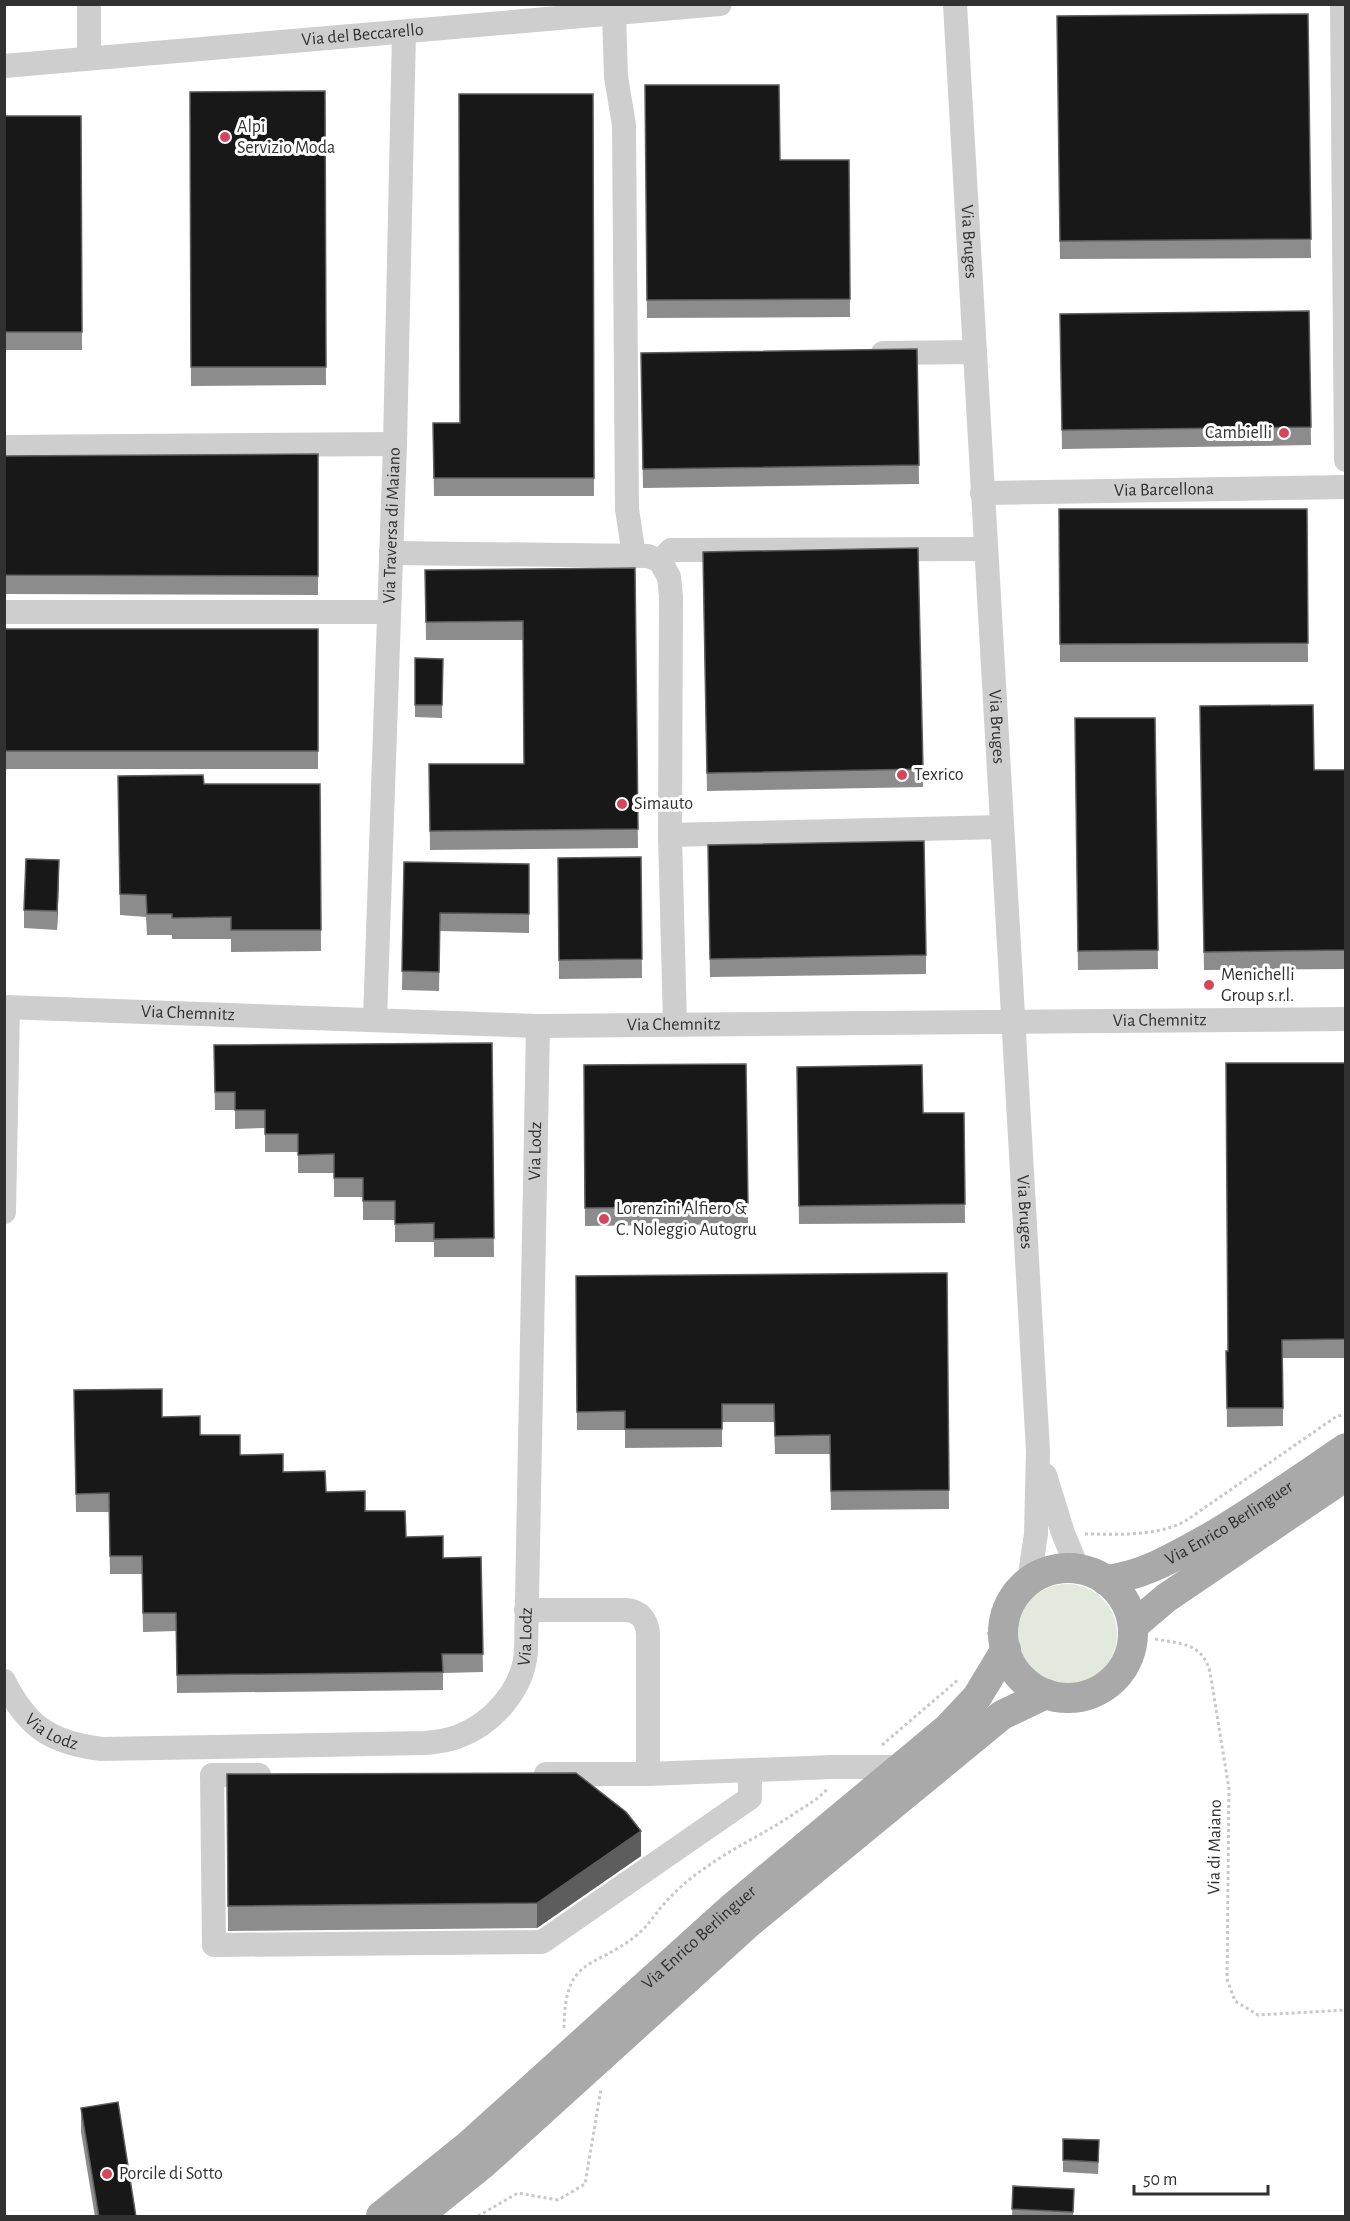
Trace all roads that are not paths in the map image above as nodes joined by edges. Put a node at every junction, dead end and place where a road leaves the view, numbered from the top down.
1 (89, 4) edge
2 (720, 4) edge
3 (954, 4) edge
4 (1341, 4) edge
5 (614, 14) junction
6 (404, 32) junction
7 (89, 58) junction
8 (4, 66) edge
9 (975, 352) junction
10 (861, 353) edge
11 (395, 444) junction
12 (4, 447) edge
13 (1346, 460) edge
14 (1346, 487) edge
15 (982, 493) junction
16 (985, 549) junction
17 (391, 553) junction
18 (634, 556) junction
19 (660, 561) junction
20 (4, 612) edge
21 (389, 612) junction
22 (1002, 827) junction
23 (670, 836) junction
24 (6, 1007) edge
25 (375, 1019) junction
26 (1346, 1019) edge
27 (1012, 1023) junction
28 (675, 1024) junction
29 (538, 1026) junction
30 (4, 1212) edge
31 (1346, 1448) edge
32 (1038, 1451) junction
33 (1346, 1476) edge
34 (1091, 1574) junction
35 (1029, 1581) junction
36 (526, 1610) junction
37 (1133, 1631) junction
38 (1006, 1649) junction
39 (4, 1681) edge
40 (1046, 1694) junction
41 (903, 1767) junction
42 (750, 1770) junction
43 (519, 1774) edge
44 (648, 1774) junction
45 (283, 1775) edge
46 (381, 2217) edge
47 (418, 2217) edge

1 - 7 street
2 - 5 street, Via del Beccarello
3 - 9 street, Via Bruges
4 - 13 street
5 - 6 street, Via del Beccarello
5 - 18 street
6 - 7 street, Via del Beccarello
6 - 11 street, Via Traversa di Maiano
7 - 8 street, Via del Beccarello
9 - 10 street
9 - 15 street, Via Bruges
11 - 12 street
11 - 17 street, Via Traversa di Maiano
14 - 15 street, Via Barcellona
15 - 16 street, Via Bruges
16 - 19 street
16 - 22 street, Via Bruges
17 - 18 street
17 - 21 street, Via Traversa di Maiano
18 - 19 street
19 - 23 street
20 - 21 street
21 - 25 street, Via Traversa di Maiano
22 - 23 street
22 - 27 street, Via Bruges
23 - 28 street
24 - 25 street, Via Chemnitz
24 - 30 street
25 - 29 street, Via Chemnitz
26 - 27 street, Via Chemnitz
27 - 28 street, Via Chemnitz
27 - 32 street, Via Bruges
28 - 29 street, Via Chemnitz
29 - 36 street, Via Lodz
31 - 34 main road, Via Enrico Berlinguer
32 - 34 street, Via Bruges
32 - 35 street, Via Bruges
33 - 37 main road, Via Enrico Berlinguer
34 - 35 main road, Via Enrico Berlinguer
34 - 37 main road
35 - 38 main road
36 - 39 street, Via Lodz
36 - 44 street
37 - 40 main road
38 - 40 main road
38 - 41 main road, Via Enrico Berlinguer
40 - 47 main road, Via Enrico Berlinguer
41 - 42 street
41 - 46 main road, Via Enrico Berlinguer
42 - 44 street
42 - 45 street
43 - 44 street

